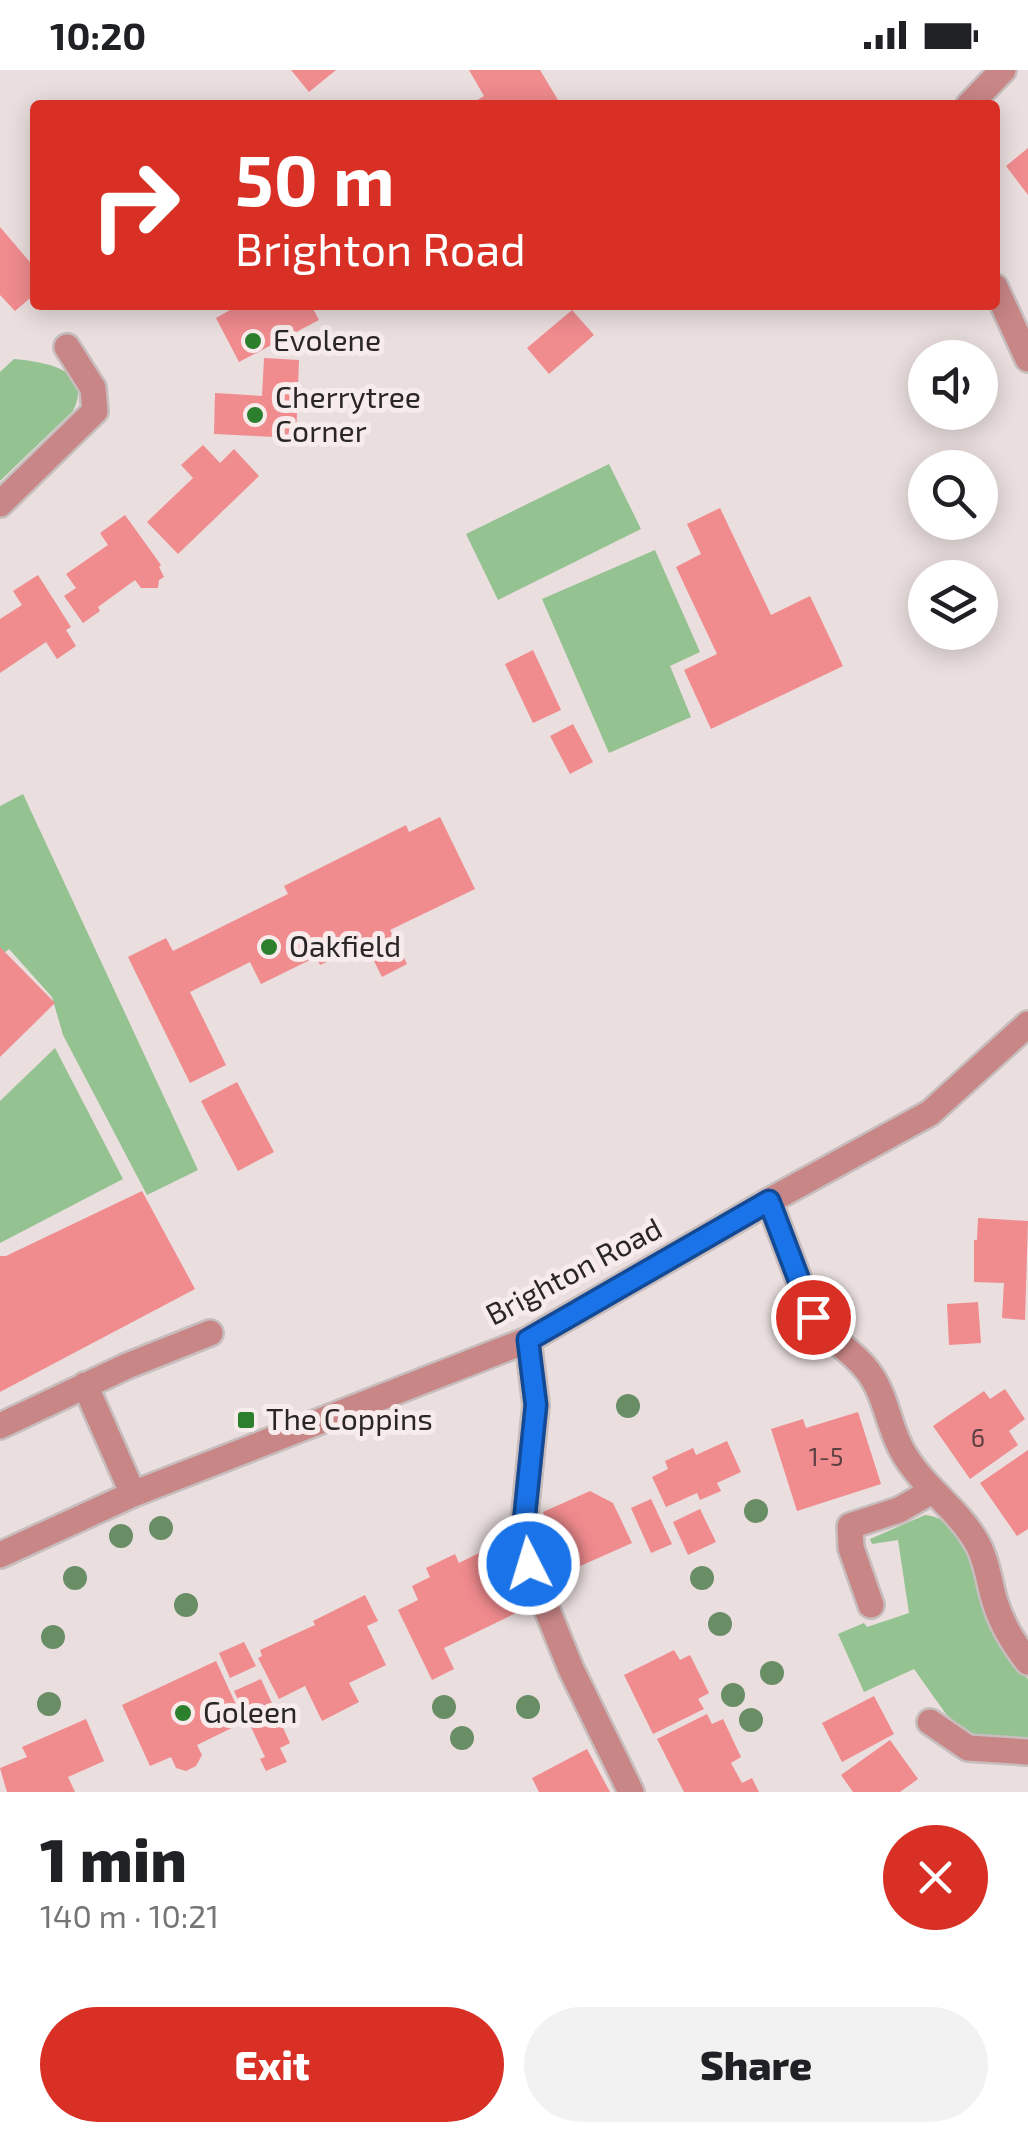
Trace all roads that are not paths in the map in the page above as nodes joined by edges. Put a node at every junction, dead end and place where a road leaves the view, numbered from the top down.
1 (1003, 70) edge
2 (975, 100) edge
3 (1000, 298) edge
4 (67, 347) dead end
5 (1028, 359) edge
6 (0, 504) edge
7 (1028, 1024) edge
8 (769, 1201) junction
9 (210, 1333) dead end
10 (528, 1340) junction
11 (86, 1385) junction
12 (0, 1426) edge
13 (932, 1491) junction
14 (133, 1494) junction
15 (0, 1555) edge
16 (871, 1605) dead end
17 (1028, 1662) edge
18 (930, 1722) dead end
19 (1028, 1752) edge
20 (631, 1792) edge

1 - 2 street
3 - 5 street
4 - 6 street
7 - 8 street, Brighton Road
8 - 10 street, Brighton Road
8 - 13 street
9 - 11 street
10 - 14 street, Brighton Road
10 - 20 street
11 - 12 street
11 - 14 street
13 - 16 street
13 - 17 street
14 - 15 street, Brighton Road
18 - 19 street

